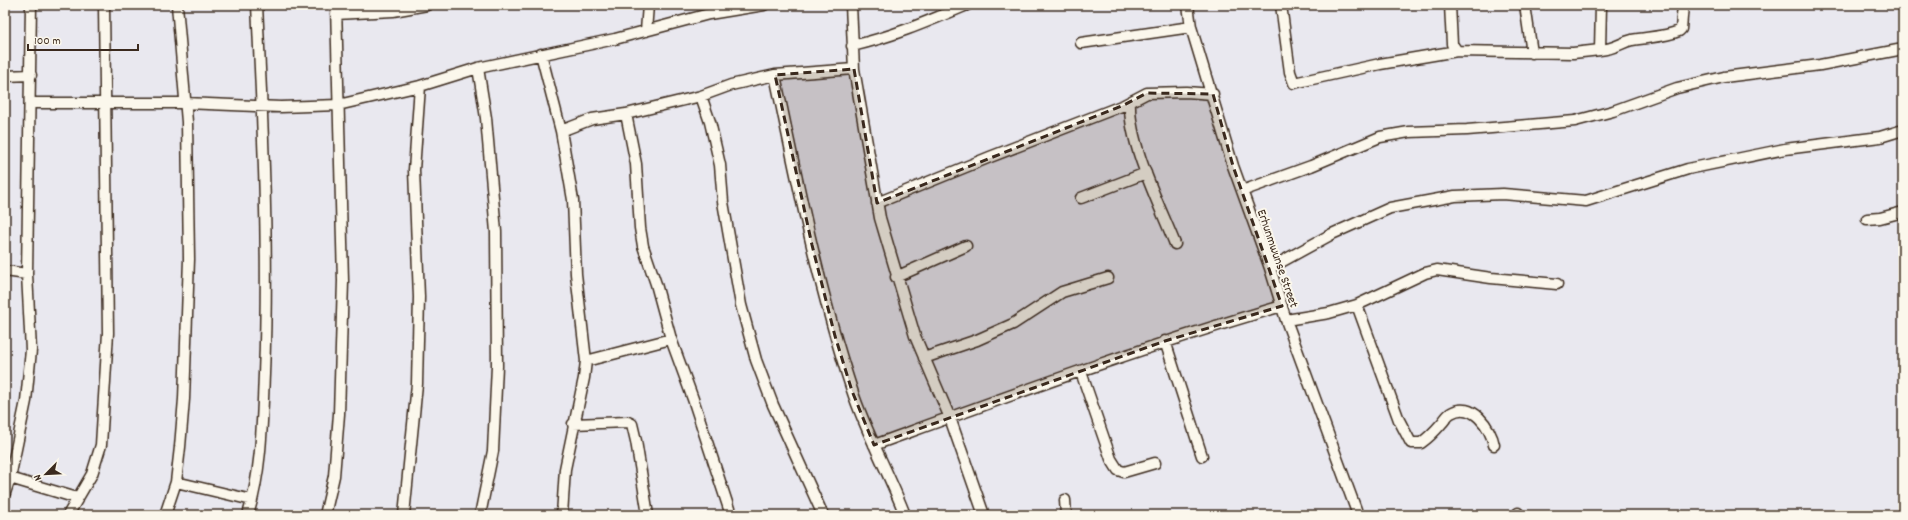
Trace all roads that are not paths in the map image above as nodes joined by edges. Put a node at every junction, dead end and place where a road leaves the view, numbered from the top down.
1 (31, 5) edge
2 (104, 5) edge
3 (177, 5) edge
4 (257, 5) edge
5 (427, 5) edge
6 (648, 5) edge
7 (764, 5) edge
8 (851, 5) edge
9 (967, 5) edge
10 (1188, 5) edge
11 (1281, 5) edge
12 (1450, 5) edge
13 (1525, 5) edge
14 (1601, 5) edge
15 (1683, 5) edge
16 (336, 10) edge
17 (1191, 27) junction
18 (646, 31) junction
19 (1081, 43) dead end
20 (852, 46) junction
21 (1903, 49) edge
22 (1600, 50) junction
23 (1457, 51) junction
24 (1532, 53) junction
25 (540, 54) junction
26 (478, 68) junction
27 (854, 69) junction
28 (31, 75) junction
29 (775, 75) junction
30 (5, 76) edge
31 (420, 86) junction
32 (1213, 94) junction
33 (701, 96) junction
34 (30, 102) junction
35 (1130, 102) junction
36 (185, 103) junction
37 (106, 104) junction
38 (338, 105) junction
39 (262, 107) junction
40 (626, 114) junction
41 (1903, 130) edge
42 (561, 131) junction
43 (1146, 173) junction
44 (1242, 191) junction
45 (1081, 198) dead end
46 (877, 203) junction
47 (1903, 212) edge
48 (1867, 219) dead end
49 (1175, 244) dead end
50 (966, 246) dead end
51 (1270, 268) junction
52 (5, 271) edge
53 (27, 274) junction
54 (896, 277) junction
55 (1108, 278) dead end
56 (1557, 284) dead end
57 (1357, 305) junction
58 (1282, 306) junction
59 (1286, 320) junction
60 (671, 339) junction
61 (1165, 341) junction
62 (924, 358) junction
63 (586, 361) junction
64 (1081, 372) junction
65 (950, 418) junction
66 (573, 424) junction
67 (874, 445) junction
68 (1494, 445) dead end
69 (1202, 456) dead end
70 (1155, 463) dead end
71 (10, 478) junction
72 (176, 482) junction
73 (5, 493) edge
74 (77, 498) junction
75 (252, 500) junction
76 (1066, 500) dead end
77 (68, 515) edge
78 (165, 515) edge
79 (248, 515) edge
80 (325, 515) edge
81 (404, 515) edge
82 (480, 515) edge
83 (562, 515) edge
84 (648, 515) edge
85 (731, 515) edge
86 (822, 515) edge
87 (905, 515) edge
88 (984, 515) edge
89 (1066, 515) edge
90 (1358, 515) edge

1 - 28 street
2 - 37 street
3 - 36 street
4 - 39 street
5 - 16 street
6 - 18 street
7 - 18 street
8 - 20 street
9 - 20 street
10 - 17 street, Erhunmwunse Street
11 - 23 street
12 - 23 street
13 - 24 street
14 - 22 street
15 - 22 street
16 - 38 street
17 - 19 street
17 - 32 street, Erhunmwunse Street
18 - 25 street
20 - 27 street
21 - 44 street
22 - 24 street
23 - 24 street
25 - 26 street
25 - 42 street
26 - 31 street
26 - 82 street
27 - 29 street
27 - 46 street
28 - 30 street
28 - 34 street
29 - 33 street
29 - 67 street
31 - 38 street
31 - 81 street
32 - 35 street
32 - 44 street, Erhunmwunse Street
33 - 40 street
33 - 86 street
34 - 37 street
34 - 53 street
35 - 43 street
35 - 46 street
36 - 37 street
36 - 39 street
36 - 72 street
37 - 74 street
38 - 39 street
38 - 80 street
39 - 75 street
40 - 42 street
40 - 60 street
41 - 51 street
42 - 63 street
43 - 45 street
43 - 49 street
44 - 51 street, Erhunmwunse Street
46 - 54 street
47 - 48 street
50 - 54 street
51 - 58 street, Erhunmwunse Street
52 - 53 street
53 - 71 street
54 - 62 street
55 - 62 street
56 - 57 street
57 - 59 street
57 - 68 street
58 - 59 street, Erhunmwunse Street
58 - 61 street
59 - 90 street, Erhunmwunse Street
60 - 63 street
60 - 85 street
61 - 64 street
61 - 69 street
62 - 65 street
63 - 66 street
64 - 65 street
64 - 70 street
65 - 67 street
65 - 88 street
66 - 83 street
66 - 84 street
67 - 87 street
71 - 73 street
71 - 74 street
72 - 75 street
72 - 78 street
74 - 77 street
75 - 79 street
76 - 89 street

